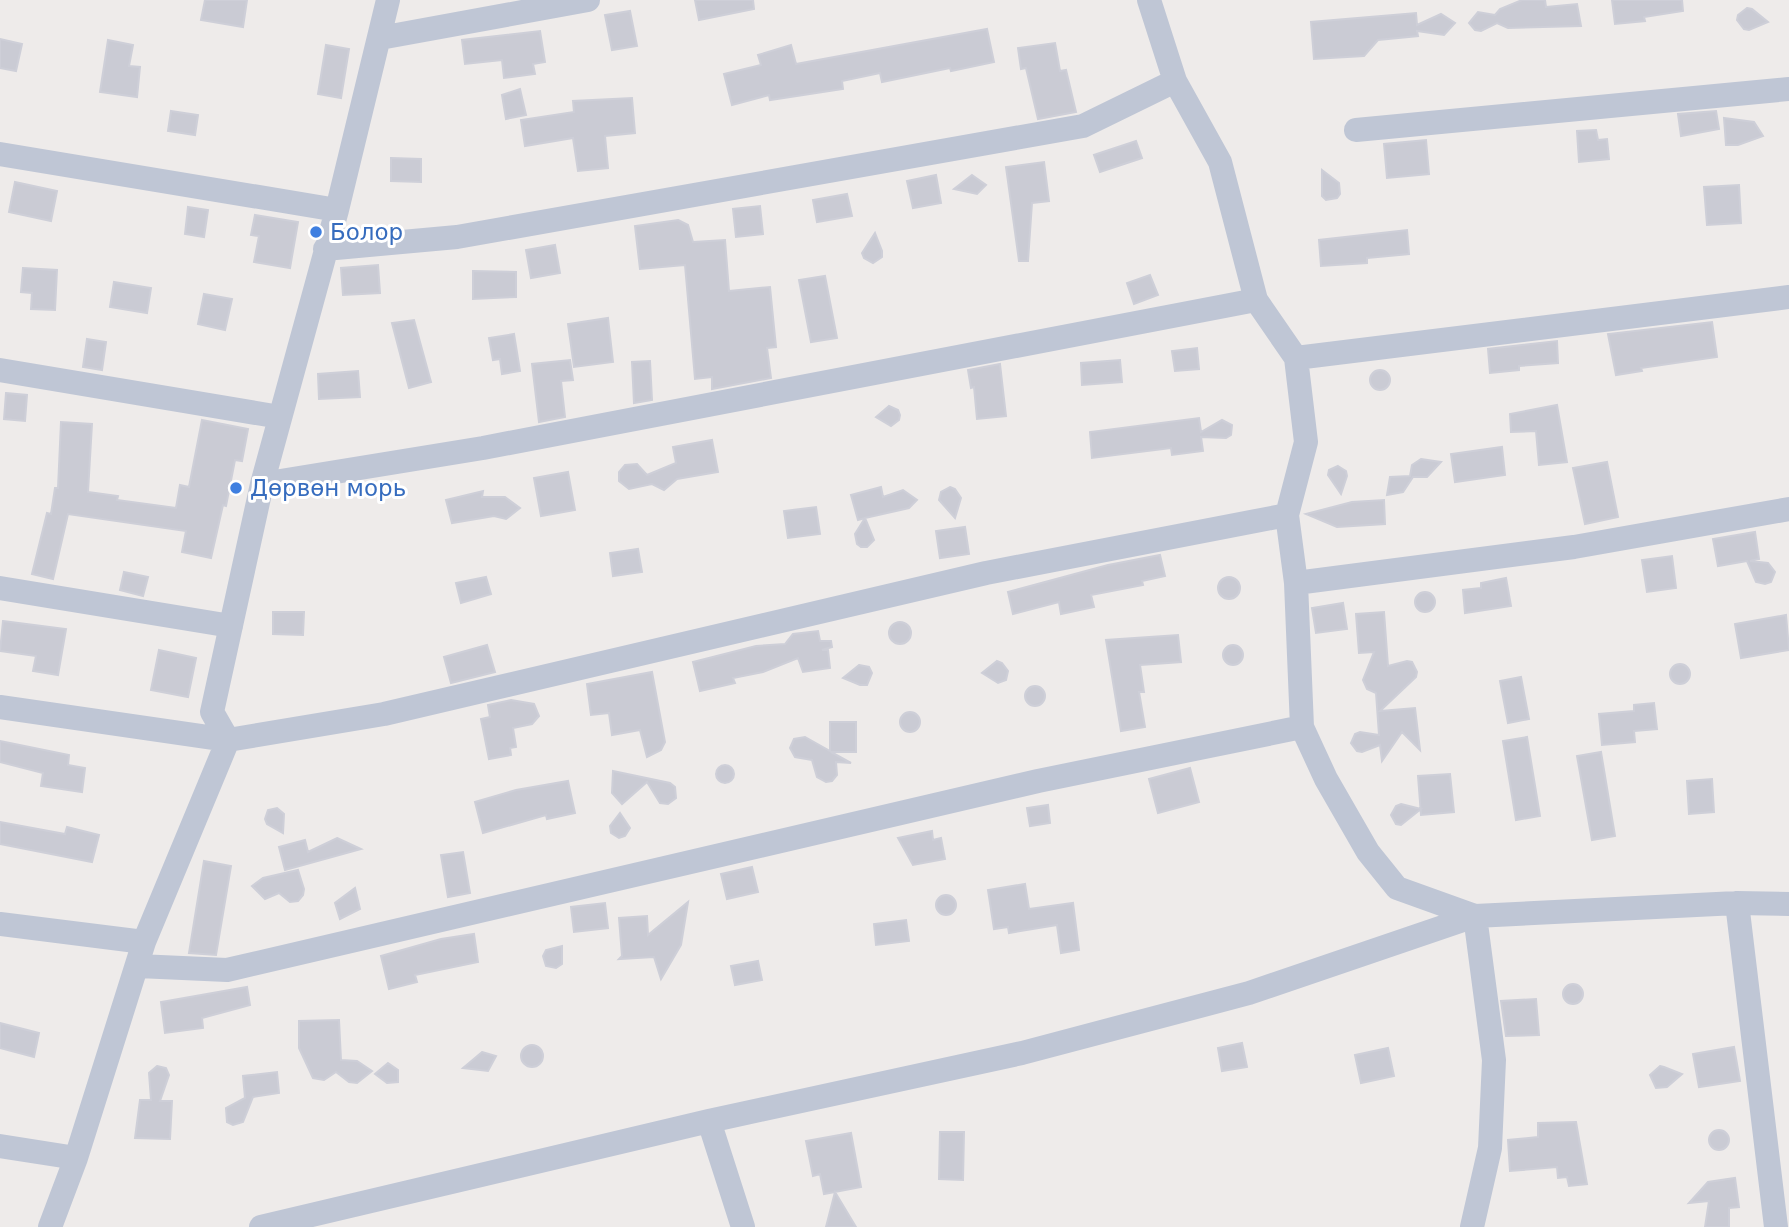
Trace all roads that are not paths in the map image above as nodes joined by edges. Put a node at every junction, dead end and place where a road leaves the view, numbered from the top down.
1 (388, 0) edge
2 (588, 0) edge
3 (1149, 0) edge
4 (380, 37) junction
5 (1175, 81) junction
6 (1789, 89) edge
7 (1356, 130) dead end
8 (0, 154) edge
9 (337, 210) junction
10 (325, 249) junction
11 (1789, 297) edge
12 (1256, 300) junction
13 (1296, 358) junction
14 (0, 370) edge
15 (280, 417) junction
16 (262, 484) junction
17 (1789, 509) edge
18 (1287, 515) junction
19 (1296, 583) junction
20 (0, 588) edge
21 (231, 626) junction
22 (0, 707) edge
23 (1302, 727) junction
24 (228, 740) junction
25 (1737, 903) junction
26 (1789, 904) edge
27 (1475, 916) junction
28 (0, 924) edge
29 (144, 942) junction
30 (138, 966) junction
31 (709, 1121) junction
32 (0, 1146) edge
33 (76, 1158) junction
34 (50, 1227) edge
35 (261, 1227) edge
36 (743, 1227) edge
37 (1472, 1227) edge
38 (1776, 1227) edge

1 - 4 street
2 - 4 street
3 - 5 street
4 - 9 street
5 - 10 street
5 - 12 street
6 - 7 street
8 - 9 street
9 - 10 street
10 - 15 street
11 - 13 street
12 - 13 street
12 - 16 street
13 - 18 street
14 - 15 street
15 - 16 street
16 - 21 street
17 - 19 street
18 - 19 street
18 - 24 street
19 - 23 street
20 - 21 street
21 - 24 street
22 - 24 street
23 - 27 street
23 - 30 street
24 - 29 street
25 - 26 street
25 - 27 street
25 - 38 street
27 - 31 street
27 - 37 street
28 - 29 street
29 - 30 street
30 - 33 street
31 - 35 street
31 - 36 street
32 - 33 street
33 - 34 street

